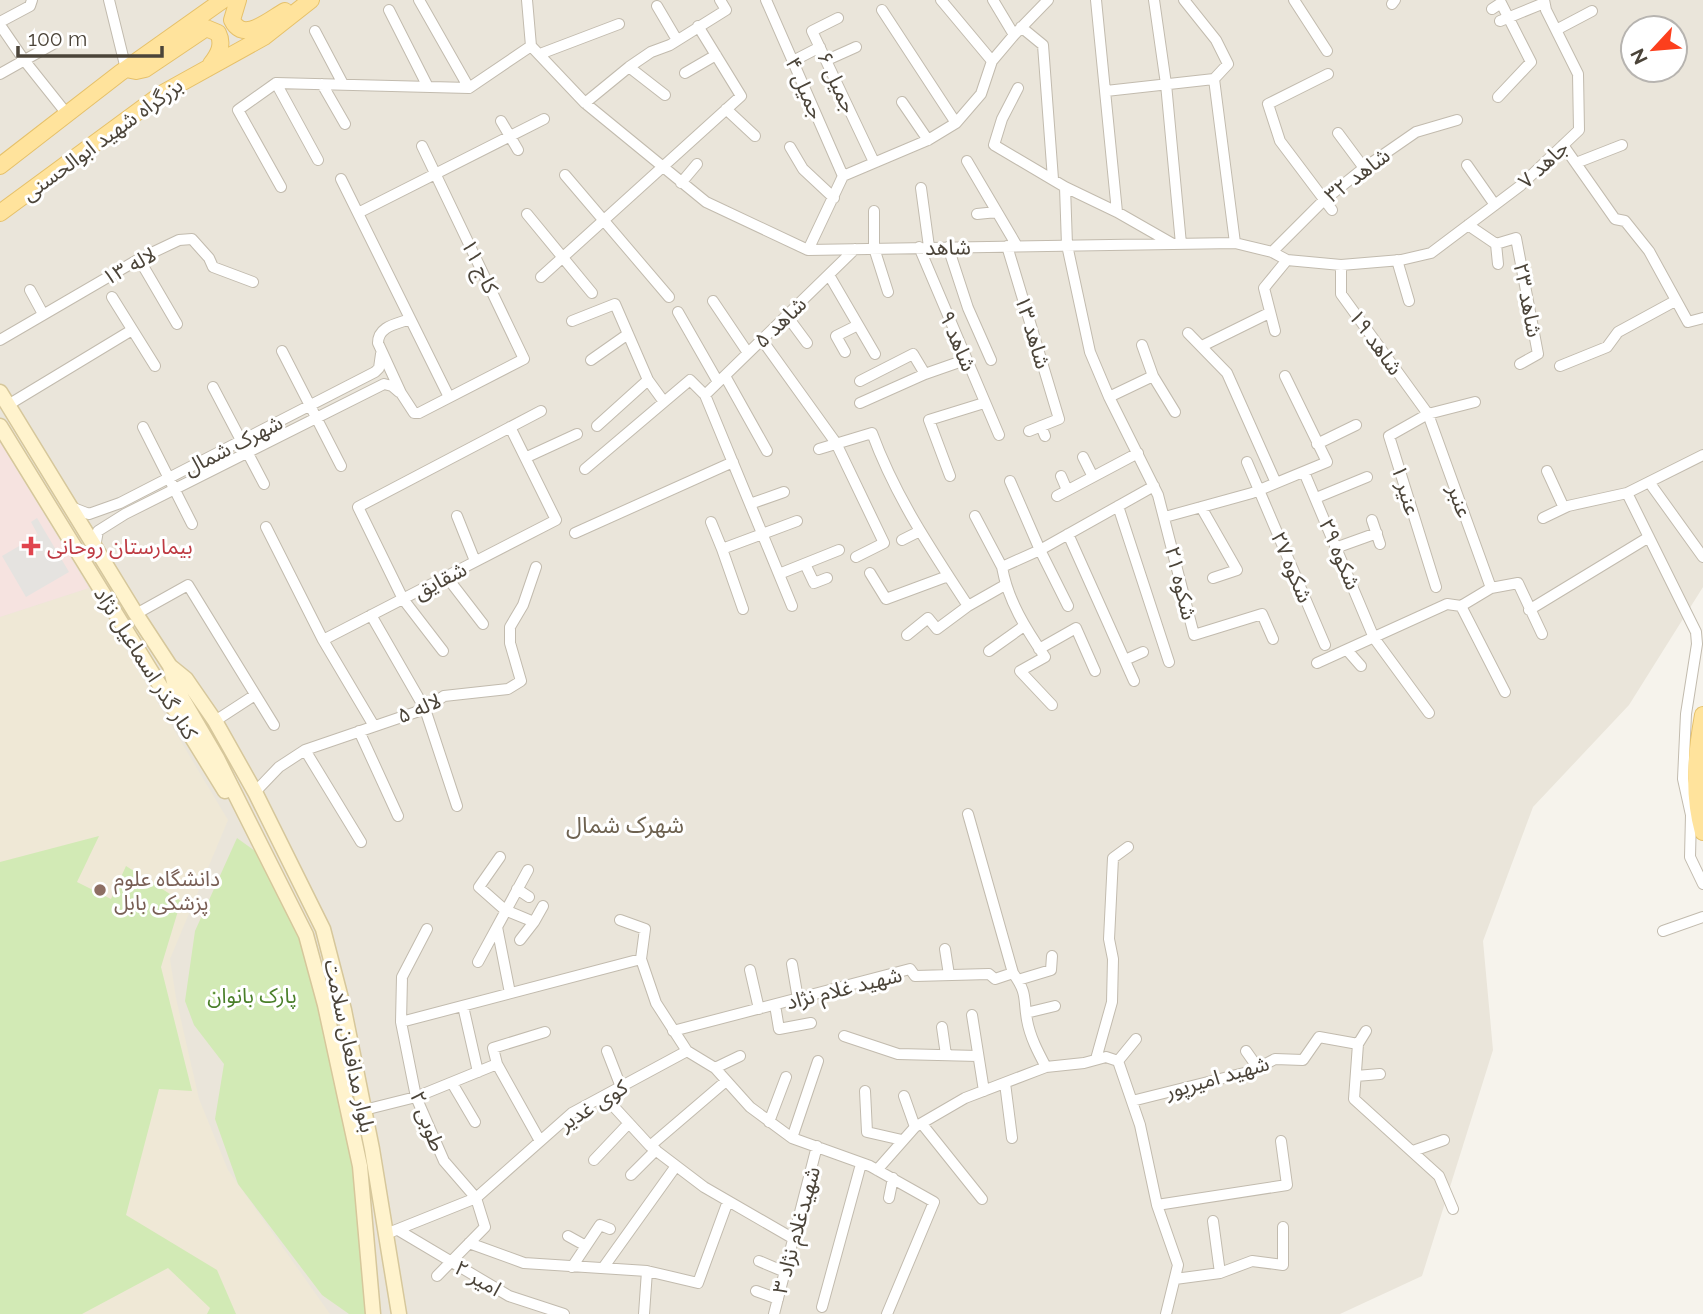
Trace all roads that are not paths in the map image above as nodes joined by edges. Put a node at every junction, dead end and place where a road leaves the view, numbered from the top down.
1 (32, 0) edge
2 (108, 0) edge
3 (223, 0) edge
4 (238, 0) edge
5 (306, 0) edge
6 (311, 0) edge
7 (419, 0) edge
8 (528, 0) edge
9 (720, 0) edge
10 (766, 0) edge
11 (941, 0) edge
12 (993, 0) edge
13 (1048, 0) edge
14 (1096, 0) edge
15 (1154, 0) edge
16 (1184, 0) edge
17 (1294, 0) edge
18 (1544, 1) edge
19 (657, 6) dead end
20 (882, 9) dead end
21 (1492, 9) dead end
22 (389, 10) dead end
23 (1592, 11) dead end
24 (838, 18) dead end
25 (1504, 19) junction
26 (0, 24) edge
27 (619, 24) dead end
28 (698, 26) junction
29 (1556, 30) junction
30 (315, 31) dead end
31 (1017, 31) junction
32 (677, 40) junction
33 (55, 43) dead end
34 (531, 46) junction
35 (820, 47) junction
36 (856, 47) dead end
37 (1327, 51) dead end
38 (540, 54) junction
39 (716, 55) junction
40 (24, 60) junction
41 (827, 60) junction
42 (793, 61) junction
43 (992, 61) junction
44 (209, 66) junction
45 (629, 67) junction
46 (125, 69) junction
47 (685, 73) dead end
48 (0, 74) edge
49 (1328, 74) dead end
50 (1214, 79) junction
51 (276, 83) junction
52 (321, 84) junction
53 (343, 84) junction
54 (1167, 84) junction
55 (428, 87) junction
56 (1018, 88) dead end
57 (469, 89) junction
58 (1106, 91) junction
59 (665, 95) dead end
60 (1498, 97) dead end
61 (902, 102) dead end
62 (585, 103) junction
63 (726, 109) junction
64 (67, 114) junction
65 (544, 119) dead end
66 (1457, 120) dead end
67 (501, 121) dead end
68 (956, 122) junction
69 (345, 124) dead end
70 (1338, 133) dead end
71 (755, 136) dead end
72 (509, 137) junction
73 (928, 140) junction
74 (1563, 145) junction
75 (1622, 145) dead end
76 (422, 146) dead end
77 (790, 147) dead end
78 (518, 150) dead end
79 (318, 160) dead end
80 (874, 162) junction
81 (967, 162) dead end
82 (1576, 163) junction
83 (697, 164) dead end
84 (1467, 165) dead end
85 (0, 166) edge
86 (661, 167) junction
87 (1364, 168) junction
88 (435, 174) junction
89 (565, 176) dead end
90 (843, 176) junction
91 (341, 179) dead end
92 (1053, 179) junction
93 (681, 183) junction
94 (281, 187) dead end
95 (1065, 187) junction
96 (921, 188) dead end
97 (834, 198) junction
98 (1323, 201) junction
99 (1496, 205) junction
100 (1332, 209) dead end
101 (874, 211) dead end
102 (997, 212) junction
103 (1116, 212) junction
104 (0, 213) edge
105 (358, 213) junction
106 (527, 214) dead end
107 (977, 214) dead end
108 (602, 221) junction
109 (1468, 225) junction
110 (1235, 243) junction
111 (1177, 244) junction
112 (1496, 244) junction
113 (1067, 245) junction
114 (1012, 246) junction
115 (924, 247) junction
116 (948, 247) junction
117 (874, 248) junction
118 (855, 249) junction
119 (808, 250) junction
120 (1272, 252) junction
121 (1431, 253) joint
122 (562, 258) junction
123 (139, 259) junction
124 (1287, 260) junction
125 (1397, 260) junction
126 (1498, 264) dead end
127 (1341, 265) junction
128 (828, 275) junction
129 (541, 277) dead end
130 (253, 282) dead end
131 (30, 290) dead end
132 (888, 292) dead end
133 (592, 293) dead end
134 (112, 297) dead end
135 (669, 297) dead end
136 (713, 301) dead end
137 (1409, 301) dead end
138 (1675, 301) junction
139 (678, 312) dead end
140 (1269, 313) junction
141 (43, 314) junction
142 (786, 316) junction
143 (1703, 318) edge
144 (410, 319) junction
145 (572, 321) dead end
146 (177, 324) dead end
147 (858, 325) junction
148 (132, 330) junction
149 (1275, 331) dead end
150 (1188, 333) dead end
151 (628, 334) junction
152 (0, 340) edge
153 (762, 340) junction
154 (807, 342) dead end
155 (1142, 345) dead end
156 (1202, 346) junction
157 (282, 351) dead end
158 (845, 352) dead end
159 (748, 353) junction
160 (382, 354) junction
161 (875, 354) dead end
162 (591, 360) dead end
163 (965, 360) junction
164 (991, 360) dead end
165 (1520, 364) dead end
166 (155, 366) dead end
167 (1560, 366) dead end
168 (925, 374) junction
169 (1153, 376) junction
170 (1285, 376) dead end
171 (722, 379) junction
172 (648, 380) junction
173 (860, 381) dead end
174 (214, 387) dead end
175 (401, 393) junction
176 (705, 395) junction
177 (449, 397) junction
178 (1109, 397) junction
179 (4, 399) edge
180 (664, 402) junction
181 (1475, 402) dead end
182 (860, 403) dead end
183 (984, 403) junction
184 (541, 411) dead end
185 (313, 412) junction
186 (1175, 412) dead end
187 (1428, 414) junction
188 (1356, 425) dead end
189 (0, 426) edge
190 (597, 426) dead end
191 (510, 427) junction
192 (143, 428) dead end
193 (1029, 431) dead end
194 (577, 434) dead end
195 (999, 435) dead end
196 (836, 443) junction
197 (1317, 444) junction
198 (244, 446) junction
199 (818, 449) dead end
200 (767, 451) dead end
201 (1138, 453) junction
202 (1703, 455) edge
203 (527, 457) junction
204 (1083, 457) dead end
205 (733, 462) junction
206 (1247, 462) dead end
207 (341, 466) dead end
208 (585, 469) dead end
209 (1547, 471) dead end
210 (1304, 472) junction
211 (1062, 476) dead end
212 (950, 477) dead end
213 (1093, 477) junction
214 (1367, 477) dead end
215 (1010, 481) dead end
216 (1649, 482) junction
217 (171, 483) junction
218 (1276, 483) junction
219 (264, 484) dead end
220 (1154, 485) junction
221 (1067, 490) junction
222 (1256, 491) junction
223 (784, 492) dead end
224 (1627, 493) junction
225 (1057, 496) dead end
226 (1316, 498) junction
227 (120, 503) junction
228 (750, 504) junction
229 (1118, 506) junction
230 (70, 507) junction
231 (1201, 507) junction
232 (1564, 508) junction
233 (125, 513) junction
234 (457, 516) dead end
235 (975, 516) dead end
236 (1165, 517) junction
237 (1543, 518) dead end
238 (1372, 520) dead end
239 (797, 521) dead end
240 (711, 522) dead end
241 (192, 524) dead end
242 (266, 527) dead end
243 (919, 531) junction
244 (575, 533) dead end
245 (1377, 533) junction
246 (1068, 534) junction
247 (763, 535) junction
248 (1649, 537) junction
249 (902, 540) dead end
250 (1380, 544) dead end
251 (95, 547) junction
252 (1338, 547) junction
253 (722, 549) junction
254 (839, 550) dead end
255 (1040, 550) junction
256 (856, 557) dead end
257 (1703, 557) edge
258 (475, 561) junction
259 (804, 564) junction
260 (536, 567) dead end
261 (1002, 567) junction
262 (870, 573) dead end
263 (779, 574) junction
264 (446, 576) junction
265 (948, 576) junction
266 (827, 578) dead end
267 (1213, 578) dead end
268 (1005, 585) junction
269 (1436, 587) dead end
270 (1491, 588) junction
271 (404, 598) junction
272 (792, 606) dead end
273 (968, 606) junction
274 (1068, 606) dead end
275 (1461, 606) junction
276 (743, 609) dead end
277 (1529, 610) junction
278 (136, 614) junction
279 (371, 615) junction
280 (482, 624) dead end
281 (1024, 626) junction
282 (1542, 634) dead end
283 (907, 635) dead end
284 (1374, 638) junction
285 (1273, 639) dead end
286 (323, 640) junction
287 (1325, 645) dead end
288 (1040, 649) junction
289 (1347, 650) junction
290 (443, 651) dead end
291 (989, 651) dead end
292 (1143, 652) dead end
293 (1125, 660) junction
294 (1169, 662) dead end
295 (1317, 663) dead end
296 (170, 666) junction
297 (1361, 666) dead end
298 (1095, 671) dead end
299 (1134, 681) dead end
300 (1505, 692) dead end
301 (255, 695) junction
302 (1052, 705) dead end
303 (425, 709) junction
304 (1429, 713) dead end
305 (1703, 715) edge
306 (215, 721) junction
307 (274, 725) dead end
308 (374, 726) junction
309 (359, 731) junction
310 (305, 750) junction
311 (255, 792) junction
312 (457, 806) dead end
313 (968, 814) dead end
314 (398, 817) dead end
315 (251, 826) junction
316 (1703, 832) edge
317 (361, 842) dead end
318 (1128, 847) dead end
319 (500, 857) dead end
320 (528, 870) dead end
321 (1703, 884) edge
322 (517, 889) junction
323 (529, 897) dead end
324 (543, 906) dead end
325 (506, 911) junction
326 (1703, 917) edge
327 (620, 920) dead end
328 (534, 922) junction
329 (497, 927) junction
330 (427, 929) dead end
331 (1663, 931) dead end
332 (520, 940) dead end
333 (945, 949) dead end
334 (1052, 956) dead end
335 (641, 959) junction
336 (478, 962) dead end
337 (792, 964) dead end
338 (750, 970) dead end
339 (949, 975) junction
340 (1016, 977) junction
341 (510, 993) junction
342 (797, 999) junction
343 (775, 1004) junction
344 (463, 1006) junction
345 (1055, 1006) dead end
346 (759, 1009) junction
347 (1026, 1013) junction
348 (972, 1015) dead end
349 (401, 1022) junction
350 (811, 1023) dead end
351 (942, 1027) dead end
352 (673, 1031) junction
353 (1366, 1031) dead end
354 (545, 1032) dead end
355 (844, 1036) dead end
356 (1136, 1039) dead end
357 (1359, 1044) junction
358 (607, 1051) dead end
359 (687, 1051) junction
360 (1246, 1051) dead end
361 (946, 1055) junction
362 (740, 1056) dead end
363 (978, 1056) junction
364 (1097, 1059) junction
365 (818, 1061) dead end
366 (1118, 1061) junction
367 (497, 1064) junction
368 (1046, 1067) junction
369 (715, 1068) junction
370 (1258, 1068) junction
371 (478, 1072) junction
372 (1380, 1074) dead end
373 (1356, 1076) junction
374 (786, 1077) dead end
375 (726, 1081) junction
376 (452, 1083) junction
377 (1005, 1083) junction
378 (621, 1087) junction
379 (865, 1091) dead end
380 (984, 1091) junction
381 (604, 1096) junction
382 (904, 1096) dead end
383 (416, 1097) junction
384 (1132, 1101) junction
385 (365, 1110) junction
386 (475, 1122) dead end
387 (629, 1122) junction
388 (769, 1122) junction
389 (919, 1126) junction
390 (792, 1138) junction
391 (1012, 1138) dead end
392 (902, 1140) junction
393 (1444, 1140) dead end
394 (540, 1141) junction
395 (1281, 1141) dead end
396 (817, 1146) junction
397 (653, 1148) junction
398 (1413, 1151) junction
399 (594, 1160) dead end
400 (861, 1164) junction
401 (677, 1166) junction
402 (877, 1170) junction
403 (631, 1175) dead end
404 (893, 1178) junction
405 (477, 1198) junction
406 (888, 1198) dead end
407 (982, 1199) dead end
408 (728, 1201) junction
409 (1157, 1205) junction
410 (1453, 1209) dead end
411 (1213, 1221) dead end
412 (1283, 1227) dead end
413 (610, 1229) dead end
414 (392, 1232) junction
415 (568, 1236) dead end
416 (794, 1238) junction
417 (469, 1243) junction
418 (586, 1246) junction
419 (759, 1261) dead end
420 (451, 1262) junction
421 (572, 1267) junction
422 (603, 1268) junction
423 (647, 1271) junction
424 (785, 1272) junction
425 (1220, 1273) junction
426 (437, 1276) dead end
427 (1175, 1279) junction
428 (756, 1292) dead end
429 (372, 1296) junction
430 (778, 1299) junction
431 (822, 1307) dead end
432 (397, 1312) edge
433 (373, 1314) edge
434 (381, 1314) edge
435 (564, 1314) edge
436 (645, 1314) edge
437 (774, 1314) edge
438 (887, 1314) edge
439 (1166, 1314) edge

1 - 26 street
2 - 46 street
3 - 46 main road, بزرگراه شهید ابوالحسنی
4 - 5 main road
6 - 44 main road, بزرگراه شهید ابوالحسنی
7 - 57 street
8 - 34 street
9 - 28 street
10 - 42 street, جمیل ۴
11 - 43 street
12 - 31 street
13 - 31 street
14 - 58 street
15 - 54 street
16 - 50 street
17 - 37 street
18 - 25 street, جاهد ۷
18 - 29 street, جاهد ۷
19 - 32 street
20 - 68 street
21 - 25 street
22 - 55 street
23 - 29 street
24 - 35 street, جمیل ۶
25 - 60 street
26 - 40 street
27 - 38 street
28 - 32 street
28 - 39 street
29 - 74 street, جاهد ۷
30 - 53 street
31 - 43 street
31 - 92 street
32 - 45 street
33 - 40 street
34 - 38 street, شاهد
34 - 57 street
35 - 41 street, جمیل ۶
35 - 42 street
36 - 41 street
38 - 62 street, شاهد
39 - 47 street
39 - 63 street
40 - 48 street
40 - 64 street
41 - 80 street, جمیل ۶
42 - 90 street, جمیل ۴
43 - 68 street
44 - 46 main road
44 - 104 main road, بزرگراه شهید ابوالحسنی
45 - 59 street
45 - 62 street
46 - 64 main road, بزرگراه شهید ابوالحسنی
49 - 98 street
50 - 54 street
50 - 110 street
51 - 52 street
51 - 79 street
51 - 94 street
52 - 53 street
52 - 69 street
53 - 55 street
54 - 58 street
54 - 111 street
55 - 57 street
56 - 92 street
58 - 103 street
61 - 73 street
62 - 86 street, شاهد
63 - 71 street
63 - 86 street
64 - 85 main road, بزرگراه شهید ابوالحسنی
65 - 72 street
66 - 87 street, شاهد ۳۲
67 - 72 street
68 - 73 street
70 - 87 street
72 - 78 street
72 - 88 street
73 - 80 street
74 - 82 street
74 - 99 street, جاهد ۷
75 - 82 street
76 - 88 street, کاج ۱۱
77 - 97 street
80 - 90 street
81 - 102 street, شاهد ۱۳
82 - 138 street
83 - 93 street
84 - 99 street
86 - 93 street, شاهد
86 - 108 street
87 - 98 street, شاهد ۳۲
88 - 105 street
88 - 177 street, کاج ۱۱
89 - 108 street
90 - 97 street
91 - 105 street
92 - 95 street
93 - 119 street, شاهد
95 - 103 street
95 - 113 street
96 - 115 street, شاهد ۹
97 - 119 street
98 - 100 street
98 - 120 street, شاهد ۳۲
99 - 109 street, جاهد ۷
101 - 117 street
102 - 107 street
102 - 114 street, شاهد ۱۳
103 - 111 street
105 - 144 street
106 - 122 street
108 - 122 street
108 - 135 street
109 - 112 street, شاهد ۲۳
109 - 121 street, جاهد ۷
110 - 111 street, شاهد
110 - 120 street, شاهد
111 - 113 street, شاهد
112 - 126 street
112 - 165 street, شاهد ۲۳
113 - 114 street, شاهد
113 - 178 street
114 - 116 street, شاهد
114 - 193 street, شاهد ۱۳
115 - 116 street, شاهد
115 - 117 street, شاهد
115 - 163 street, شاهد ۹
116 - 164 street
117 - 118 street, شاهد
117 - 132 street
118 - 119 street, شاهد
118 - 128 street, شاهد ۵
120 - 124 street, شاهد
121 - 125 street, شاهد
122 - 129 street
122 - 133 street
123 - 130 street, لاله ۱۳
123 - 141 street, لاله ۱۳
123 - 146 street
124 - 127 street, شاهد
124 - 140 street
125 - 127 street, شاهد
125 - 137 street
127 - 187 street, شاهد ۱۹
128 - 142 street, شاهد ۵
128 - 147 street
131 - 141 street
134 - 148 street
136 - 159 street
138 - 143 street
138 - 167 street
139 - 171 street
140 - 149 street
140 - 156 street
141 - 152 street, لاله ۱۳
142 - 153 street, شاهد ۵
142 - 154 street
144 - 160 street
144 - 177 street
145 - 151 street
147 - 158 street
147 - 161 street
148 - 166 street
148 - 179 street
150 - 156 street
151 - 162 street
151 - 172 street
153 - 159 street, شاهد ۵
153 - 196 street
155 - 169 street
156 - 218 street
157 - 185 street
159 - 171 street, شاهد ۵
160 - 175 street
160 - 185 street, شهرک شمال
163 - 168 street
163 - 183 street, شاهد ۹
168 - 173 street
168 - 182 street
169 - 178 street
169 - 186 street
170 - 197 street
171 - 176 street, شاهد ۵
171 - 200 street
172 - 180 street
172 - 190 street
174 - 198 street
175 - 177 street
175 - 185 street, شهرک شمال
176 - 180 street
176 - 205 street
178 - 201 street
179 - 230 main road
180 - 208 street
181 - 187 street
183 - 195 street, شاهد ۹
183 - 212 street
184 - 191 street
185 - 198 street, شهرک شمال
185 - 207 street
187 - 269 street, عنیر ۱
187 - 270 street, عنبر
188 - 197 street
189 - 315 main road, کنار گذر اسماعیل نژاد
191 - 203 street
191 - 271 street
192 - 217 street
194 - 203 street
196 - 199 street
196 - 243 street
196 - 256 street
197 - 210 street
198 - 217 street, شهرک شمال
198 - 219 street
201 - 213 street
201 - 220 street
202 - 216 street
203 - 258 street, شقايق
204 - 213 street
205 - 228 street
205 - 244 street
206 - 222 street, شکوه ۲۷
209 - 232 street
210 - 218 street
210 - 226 street, شکوه ۲۹
211 - 221 street
213 - 221 street
214 - 226 street
215 - 255 street
216 - 224 street
216 - 257 street
217 - 227 street, شهرک شمال
217 - 233 street, شهرک شمال
217 - 241 street
218 - 222 street
220 - 229 street
220 - 236 street
221 - 225 street
222 - 231 street
222 - 287 street, شکوه ۲۷
223 - 228 street
224 - 232 street
224 - 248 street
226 - 252 street, شکوه ۲۹
227 - 230 street, شهرک شمال
227 - 233 street
228 - 247 street
229 - 246 street
229 - 294 street
230 - 251 main road
231 - 236 street
231 - 267 street
232 - 237 street
233 - 251 street, شهرک شمال
234 - 258 street
235 - 261 street
236 - 285 street, شکوه ۲۱
238 - 245 street
239 - 247 street
240 - 253 street
242 - 286 street
243 - 249 street
243 - 265 street
245 - 250 street
245 - 252 street
246 - 255 street
246 - 293 street
247 - 253 street
247 - 263 street
248 - 277 street
248 - 321 street
251 - 278 main road
252 - 284 street, شکوه ۲۹
253 - 276 street
254 - 259 street
255 - 261 street
255 - 274 street
258 - 264 street, شقايق
259 - 263 street
259 - 266 street
260 - 303 street, لاله ۵
261 - 268 street
262 - 265 street
263 - 272 street
264 - 271 street, شقايق
264 - 280 street
265 - 273 street
268 - 273 street
268 - 281 street
270 - 275 street
270 - 277 street
271 - 279 street, شقايق
271 - 290 street
273 - 283 street
275 - 284 street
275 - 300 street
277 - 282 street
278 - 296 main road
278 - 301 street
279 - 286 street, شقايق
279 - 303 street
281 - 288 street
281 - 291 street
284 - 289 street
284 - 304 street, شکوه ۲۹
286 - 308 street
288 - 298 street
288 - 302 street
289 - 295 street
289 - 297 street
292 - 293 street
293 - 299 street
296 - 306 main road, بلوار مدافعان سلامت
296 - 315 main road
301 - 306 street
301 - 307 street
303 - 308 street, لاله ۵
303 - 312 street
305 - 316 main road
306 - 311 main road, بلوار مدافعان سلامت
308 - 309 street, لاله ۵
309 - 310 street, لاله ۵
309 - 314 street
310 - 311 street, لاله ۵
310 - 317 street
311 - 385 main road, بلوار مدافعان سلامت
313 - 340 street
315 - 429 main road, بلوار مدافعان سلامت
318 - 364 street
319 - 325 street
320 - 322 street
322 - 323 street
322 - 325 street
324 - 328 street
325 - 328 street
325 - 329 street
326 - 331 street
327 - 335 street
328 - 332 street
329 - 336 street
329 - 341 street
330 - 349 street, طوبی ۲
333 - 339 street
334 - 340 street, شهید غلام نژاد
335 - 341 street
335 - 352 street
337 - 342 street
338 - 346 street
339 - 340 street, شهید غلام نژاد
339 - 342 street, شهید غلام نژاد
340 - 347 street
341 - 344 street
342 - 343 street, شهید غلام نژاد
343 - 346 street, شهید غلام نژاد
343 - 350 street
344 - 349 street
344 - 371 street
345 - 347 street
346 - 352 street, شهید غلام نژاد
347 - 368 street
348 - 363 street
349 - 383 street, طوبی ۲
351 - 361 street
352 - 359 street
353 - 357 street
354 - 367 street
355 - 361 street
356 - 366 street
357 - 370 street, شهید امیرپور
357 - 373 street
358 - 378 street
359 - 369 street
359 - 378 street, کوی غدیر
360 - 370 street
361 - 363 street
362 - 369 street
363 - 380 street
364 - 366 street
364 - 368 street
365 - 390 street
366 - 384 street
367 - 371 street
367 - 394 street
368 - 377 street
369 - 375 street
370 - 384 street, شهید امیرپور
371 - 376 street
372 - 373 street
373 - 398 street
374 - 388 street
375 - 388 street
375 - 397 street
376 - 383 street
376 - 386 street
377 - 380 street
377 - 391 street
378 - 381 street, کوی غدیر
379 - 392 street
380 - 389 street
381 - 387 street
381 - 394 street, کوی غدیر
382 - 389 street
383 - 385 street
383 - 405 street, طوبی ۲
384 - 409 street
385 - 414 main road, بلوار مدافعان سلامت
387 - 397 street
387 - 399 street
388 - 390 street
389 - 392 street
389 - 407 street
390 - 396 street
392 - 402 street
393 - 398 street
394 - 405 street, کوی غدیر
395 - 409 street
396 - 400 street
396 - 416 street, شهیدغلام نژاد ۳
397 - 401 street
397 - 403 street
398 - 410 street
400 - 402 street
400 - 431 street
401 - 408 street
401 - 422 street
402 - 404 street
404 - 406 street
404 - 438 street
405 - 414 street
405 - 417 street
408 - 416 street
408 - 423 street
409 - 427 street
411 - 425 street
412 - 425 street
413 - 418 street
414 - 420 street, امیر ۲
414 - 432 main road, بلوار مدافعان سلامت
415 - 418 street
416 - 424 street, شهیدغلام نژاد ۳
417 - 420 street
417 - 421 street
418 - 421 street
419 - 424 street
420 - 426 street
420 - 435 street, امیر ۲
421 - 422 street
422 - 423 street
423 - 436 street
424 - 430 street, شهیدغلام نژاد ۳
425 - 427 street
427 - 439 street
428 - 430 street
429 - 433 main road, بلوار مدافعان سلامت
429 - 434 main road
430 - 437 street, شهیدغلام نژاد ۳

